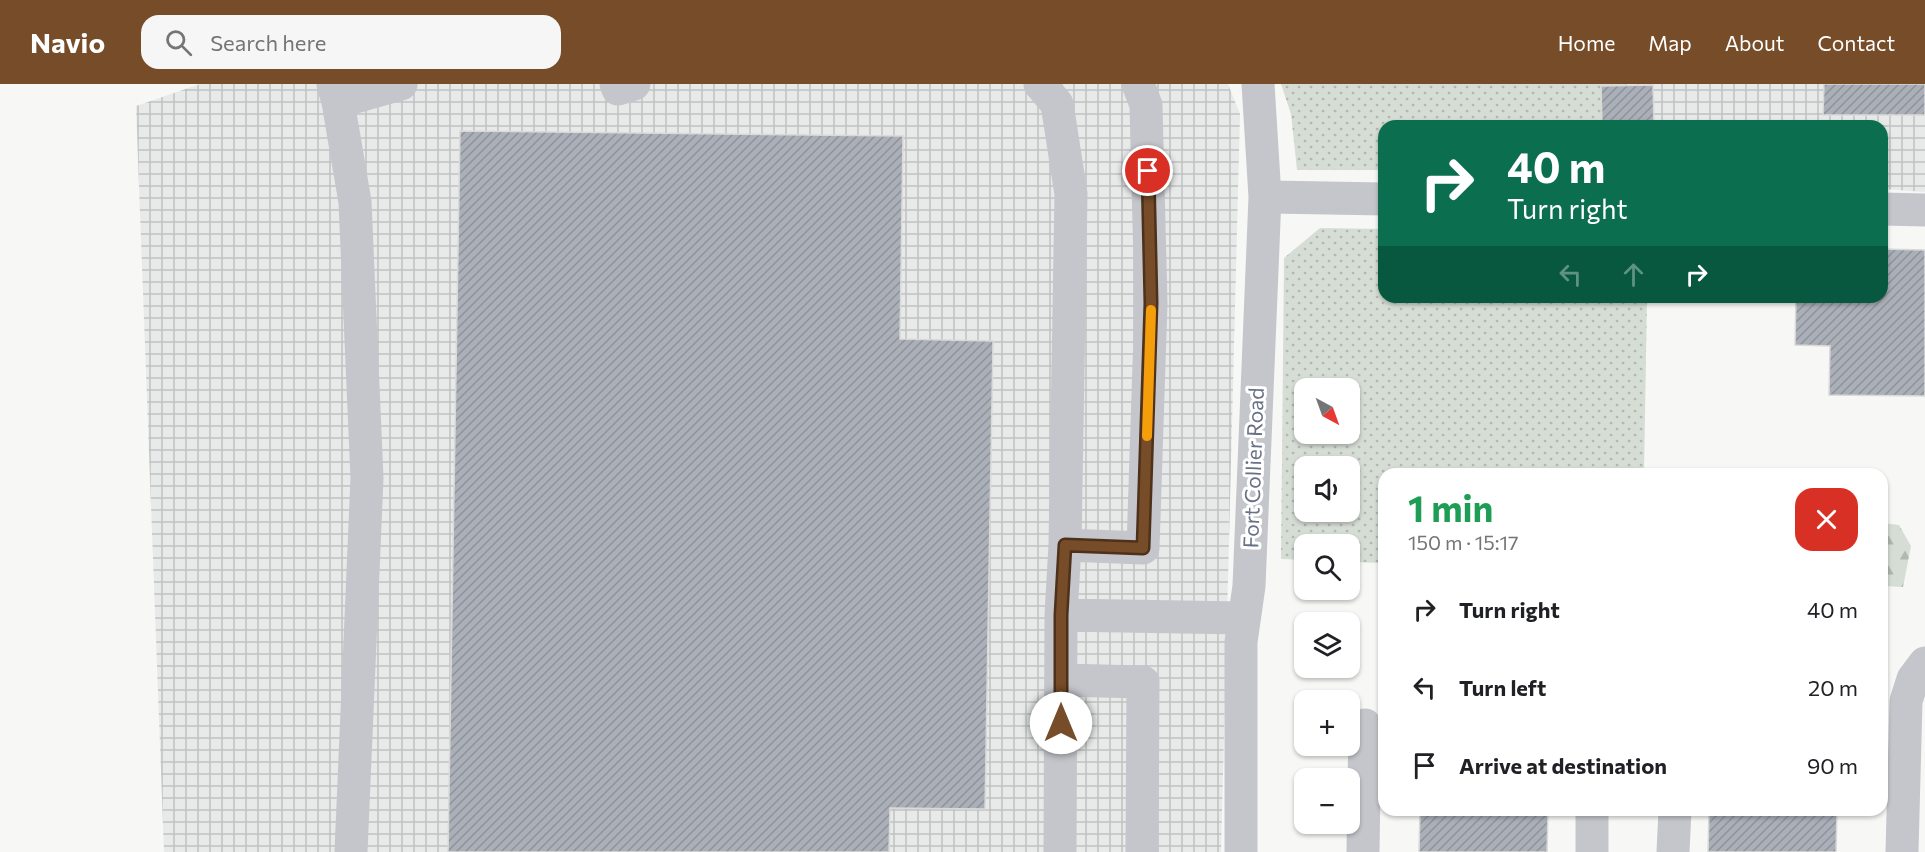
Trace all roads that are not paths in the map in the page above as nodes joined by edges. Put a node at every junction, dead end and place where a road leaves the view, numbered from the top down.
1 (401, 84) edge
2 (616, 84) edge
3 (634, 84) edge
4 (1040, 84) edge
5 (1138, 84) edge
6 (1258, 84) edge
7 (336, 93) edge
8 (1265, 197) junction
9 (1378, 199) edge
10 (1888, 209) edge
11 (1925, 210) edge
12 (1065, 545) junction
13 (1061, 615) junction
14 (1244, 618) junction
15 (1925, 663) edge
16 (1061, 680) junction
17 (1365, 725) dead end
18 (1592, 816) edge
19 (1675, 816) edge
20 (351, 852) edge
21 (1060, 852) edge
22 (1142, 852) edge
23 (1241, 852) edge
24 (1363, 852) edge
25 (1592, 852) edge
26 (1673, 852) edge
27 (1902, 852) edge

1 - 7 street
2 - 3 street
4 - 12 street
5 - 12 street
6 - 8 street, Fort Collier Road
7 - 20 street
8 - 9 street
8 - 14 street, Fort Collier Road
10 - 11 street
12 - 13 street
13 - 14 street
13 - 16 street
14 - 23 street, Fort Collier Road
15 - 27 street
16 - 21 street
16 - 22 street
17 - 24 street
18 - 25 street
19 - 26 street

